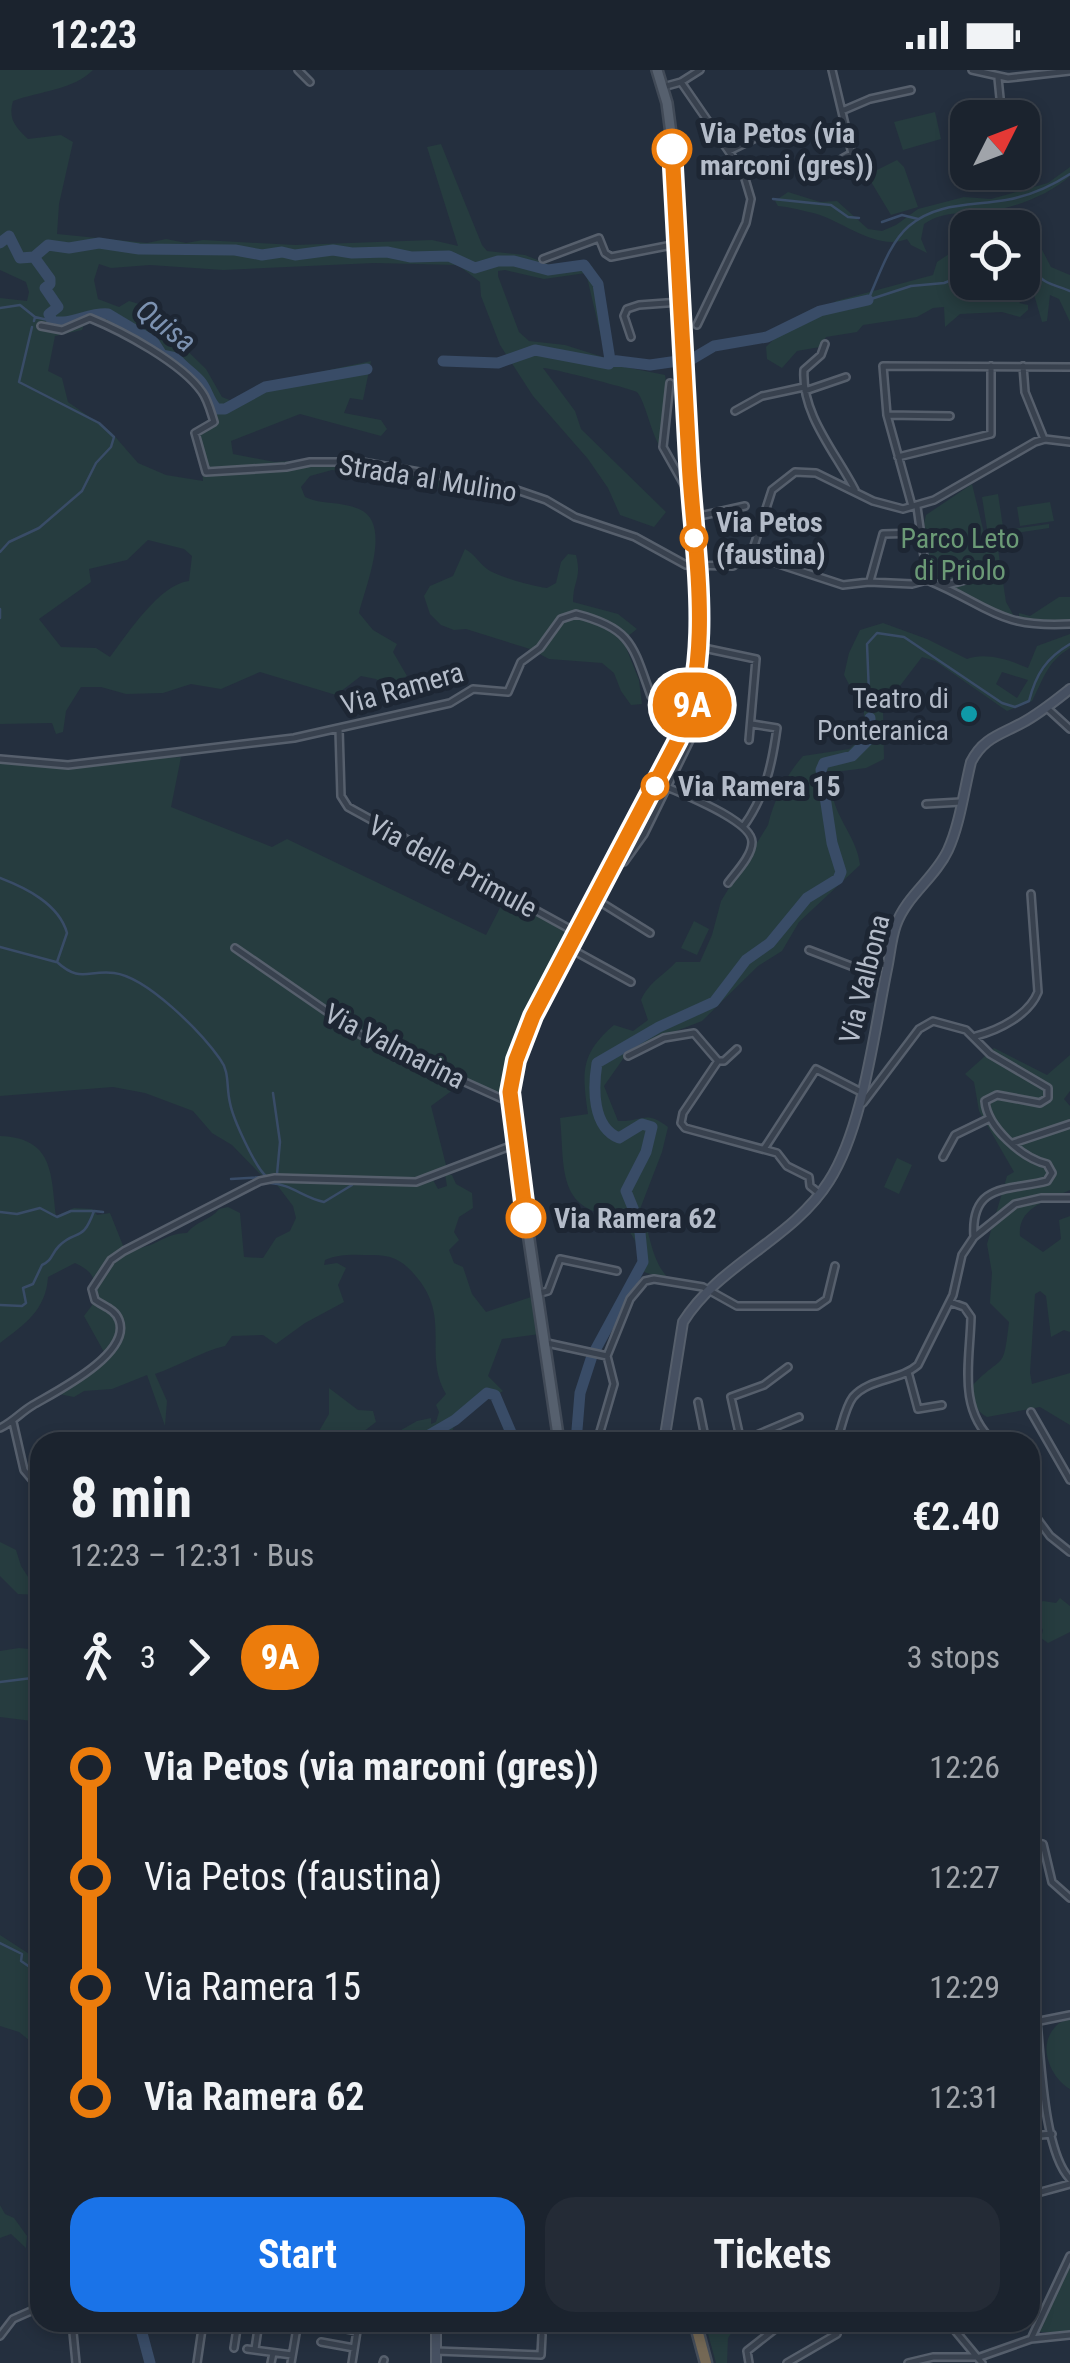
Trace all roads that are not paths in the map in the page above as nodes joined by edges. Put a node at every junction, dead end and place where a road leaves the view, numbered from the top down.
1 (298, 70) edge
2 (657, 70) edge
3 (700, 70) edge
4 (832, 70) edge
5 (972, 70) edge
6 (1070, 71) edge
7 (985, 73) edge
8 (998, 78) junction
9 (310, 82) dead end
10 (681, 82) junction
11 (663, 87) junction
12 (911, 90) dead end
13 (1000, 100) edge
14 (842, 111) junction
15 (776, 128) dead end
16 (729, 152) junction
17 (812, 176) dead end
18 (677, 244) junction
19 (542, 258) dead end
20 (680, 302) junction
21 (697, 325) dead end
22 (41, 326) dead end
23 (630, 337) dead end
24 (825, 344) dead end
25 (992, 366) junction
26 (1023, 366) junction
27 (1070, 367) edge
28 (846, 378) dead end
29 (670, 383) dead end
30 (805, 389) junction
31 (735, 411) dead end
32 (888, 416) junction
33 (950, 416) dead end
34 (1044, 440) junction
35 (1070, 442) edge
36 (898, 456) junction
37 (691, 491) junction
38 (856, 493) junction
39 (745, 506) dead end
40 (915, 508) junction
41 (692, 518) junction
42 (920, 532) junction
43 (751, 555) junction
44 (696, 565) junction
45 (970, 579) dead end
46 (927, 580) junction
47 (870, 582) junction
48 (943, 586) junction
49 (1070, 624) edge
50 (699, 648) junction
51 (1070, 689) edge
52 (1046, 707) junction
53 (752, 724) junction
54 (339, 729) junction
55 (695, 730) dead end
56 (1070, 730) edge
57 (749, 740) dead end
58 (0, 759) edge
59 (667, 764) junction
60 (667, 786) junction
61 (961, 802) junction
62 (926, 804) dead end
63 (634, 825) junction
64 (743, 827) junction
65 (645, 832) junction
66 (614, 861) junction
67 (728, 883) dead end
68 (1030, 894) dead end
69 (595, 898) junction
70 (577, 932) junction
71 (650, 933) dead end
72 (234, 948) dead end
73 (569, 948) junction
74 (809, 950) dead end
75 (888, 965) junction
76 (631, 982) dead end
77 (976, 1036) junction
78 (737, 1049) dead end
79 (628, 1056) dead end
80 (718, 1061) junction
81 (880, 1079) junction
82 (862, 1089) junction
83 (509, 1102) junction
84 (856, 1108) junction
85 (990, 1118) junction
86 (1070, 1124) edge
87 (516, 1144) junction
88 (1013, 1144) junction
89 (764, 1149) junction
90 (943, 1157) dead end
91 (820, 1194) junction
92 (1070, 1198) edge
93 (974, 1237) junction
94 (835, 1266) dead end
95 (617, 1271) dead end
96 (711, 1291) junction
97 (537, 1294) junction
98 (950, 1302) junction
99 (545, 1343) junction
100 (607, 1356) junction
101 (788, 1366) dead end
102 (908, 1372) junction
103 (698, 1402) dead end
104 (942, 1405) dead end
105 (1031, 1412) dead end
106 (799, 1417) dead end
107 (13, 1422) junction
108 (0, 1428) edge
109 (558, 1432) edge
110 (600, 1432) edge
111 (666, 1432) edge
112 (704, 1432) edge
113 (738, 1432) edge
114 (764, 1432) edge
115 (840, 1432) edge
116 (985, 1432) edge
117 (30, 1477) edge
118 (1070, 1480) edge
119 (1040, 1522) edge
120 (1070, 1552) edge
121 (1040, 1843) edge
122 (1070, 1898) edge
123 (1070, 2013) edge
124 (1040, 2021) edge
125 (1040, 2068) edge
126 (1052, 2134) junction
127 (1040, 2137) edge
128 (1070, 2182) edge
129 (1040, 2192) edge
130 (1070, 2256) edge
131 (30, 2311) edge
132 (1040, 2320) edge
133 (73, 2332) edge
134 (202, 2332) edge
135 (236, 2332) edge
136 (256, 2332) edge
137 (296, 2332) edge
138 (356, 2332) edge
139 (436, 2332) edge
140 (701, 2332) edge
141 (772, 2332) edge
142 (957, 2332) edge
143 (1034, 2332) edge
144 (837, 2334) dead end
145 (1070, 2335) edge
146 (0, 2336) edge
147 (542, 2336) dead end
148 (1031, 2339) junction
149 (321, 2342) dead end
150 (234, 2348) dead end
151 (354, 2348) junction
152 (436, 2351) junction
153 (273, 2353) junction
154 (291, 2359) edge
155 (980, 2359) edge
156 (76, 2363) edge
157 (197, 2363) edge
158 (272, 2363) edge
159 (352, 2363) edge
160 (436, 2363) edge
161 (710, 2363) edge
162 (749, 2363) edge
163 (787, 2363) edge
164 (908, 2363) edge

1 - 9 street
2 - 11 main road, Via Ramera
3 - 10 street
4 - 14 street
5 - 7 street
6 - 8 street
7 - 8 street
8 - 13 street
10 - 11 street
10 - 16 street
11 - 18 main road, Via Ramera
12 - 14 street
14 - 17 street
15 - 16 street
16 - 21 street
18 - 19 street
18 - 20 main road, Via Ramera
20 - 23 street
20 - 37 main road, Via Ramera
22 - 44 street, Strada al Mulino
24 - 30 street
25 - 26 street
25 - 32 street
25 - 36 street
26 - 27 street
26 - 34 street
28 - 30 street
29 - 37 street
30 - 31 street
30 - 38 street
32 - 33 street
32 - 36 street
34 - 35 street
34 - 40 street
36 - 40 street
37 - 41 main road, Via Ramera
38 - 40 street
38 - 43 street
39 - 41 street
40 - 42 street
41 - 44 main road, Via Ramera
42 - 46 street
42 - 47 street
43 - 44 street
43 - 47 street
44 - 50 main road, Via Ramera
45 - 48 street
46 - 47 street
46 - 48 street
48 - 49 street
50 - 53 street
50 - 59 main road, Via Ramera
51 - 52 street, Via Valbona
52 - 56 street
52 - 61 street, Via Valbona
53 - 57 street
53 - 64 street
54 - 58 street, Via Ramera
54 - 59 street, Via Ramera
54 - 70 street, Via delle Primule
55 - 60 street
59 - 63 main road, Via Ramera
60 - 64 street
60 - 65 street
61 - 62 street
61 - 75 street, Via Valbona
63 - 65 street
63 - 66 main road, Via Ramera
64 - 67 street
65 - 66 street
66 - 69 main road, Via Ramera
68 - 77 street
69 - 70 main road, Via Ramera
69 - 71 street
70 - 73 main road, Via Ramera
72 - 83 street, Via Valmarina
73 - 76 street
73 - 83 main road, Via Ramera
74 - 75 street
75 - 82 street, Via Valbona
77 - 81 street
77 - 85 street
78 - 80 street
79 - 80 street
80 - 89 street
81 - 82 street
81 - 84 street
82 - 84 street, Via Valbona
82 - 89 street
83 - 87 main road, Via Ramera
84 - 91 street, Via Valbona
85 - 88 street
85 - 90 street
86 - 88 street
87 - 97 main road, Via Ramera
87 - 107 street
88 - 93 street
89 - 91 street
91 - 96 street, Via Valbona
92 - 93 street
93 - 98 street
94 - 96 street
95 - 97 street
96 - 100 street
96 - 111 street, Via Valbona
97 - 99 main road, Via Ramera
98 - 102 street
98 - 116 street
99 - 100 street
99 - 109 main road, Via Ramera
100 - 110 street
101 - 113 street
102 - 104 street
102 - 115 street
103 - 112 street
105 - 118 street
106 - 114 street
107 - 108 street
107 - 117 street
119 - 120 street
121 - 122 street
123 - 124 street
125 - 126 street
126 - 127 street
126 - 128 street
128 - 129 street
130 - 132 street
131 - 146 street
133 - 156 street
134 - 157 street
135 - 150 street
136 - 153 street
137 - 154 street
138 - 151 street
139 - 152 street
140 - 161 highway
141 - 162 street
142 - 155 street
143 - 148 street
144 - 163 street
145 - 148 street
147 - 152 street
148 - 155 street
149 - 151 street
151 - 159 street
152 - 160 street
153 - 154 street
153 - 158 street
155 - 164 street

